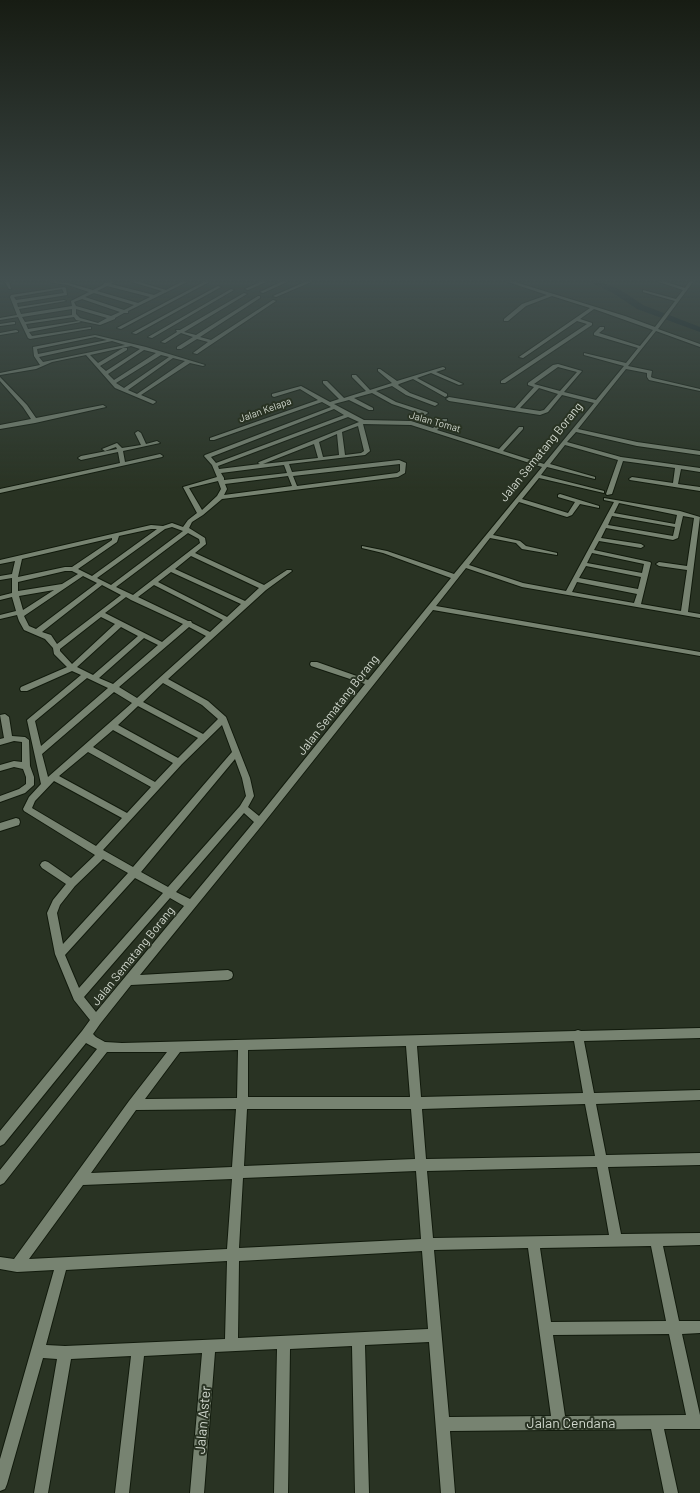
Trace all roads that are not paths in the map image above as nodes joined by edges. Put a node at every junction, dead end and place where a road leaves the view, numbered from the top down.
1 (35, 352) edge
2 (57, 352) edge
3 (99, 352) edge
4 (120, 352) edge
5 (138, 352) edge
6 (156, 352) edge
7 (528, 352) edge
8 (549, 352) edge
9 (637, 352) edge
10 (160, 353) junction
11 (88, 354) junction
12 (586, 354) dead end
13 (36, 356) junction
14 (173, 356) junction
15 (520, 357) dead end
16 (189, 360) junction
17 (42, 364) junction
18 (203, 364) dead end
19 (98, 365) junction
20 (626, 366) junction
21 (443, 368) dead end
22 (380, 370) dead end
23 (432, 372) junction
24 (0, 374) edge
25 (105, 374) junction
26 (354, 376) dead end
27 (0, 378) edge
28 (414, 378) junction
29 (114, 382) junction
30 (325, 382) dead end
31 (503, 382) dead end
32 (395, 384) junction
33 (461, 384) dead end
34 (537, 387) junction
35 (124, 390) junction
36 (700, 390) edge
37 (372, 391) junction
38 (561, 393) junction
39 (274, 395) dead end
40 (137, 396) junction
41 (350, 398) junction
42 (322, 400) junction
43 (343, 400) junction
44 (153, 402) dead end
45 (597, 402) junction
46 (435, 404) dead end
47 (332, 406) junction
48 (103, 407) dead end
49 (371, 409) dead end
50 (516, 409) junction
51 (425, 414) dead end
52 (348, 415) junction
53 (392, 415) dead end
54 (445, 420) dead end
55 (35, 421) junction
56 (385, 422) junction
57 (362, 423) junction
58 (0, 427) edge
59 (521, 428) dead end
60 (434, 430) junction
61 (575, 430) junction
62 (271, 431) junction
63 (339, 432) junction
64 (138, 433) dead end
65 (213, 438) dead end
66 (285, 440) junction
67 (316, 441) junction
68 (156, 443) dead end
69 (563, 443) junction
70 (144, 445) junction
71 (120, 449) junction
72 (297, 449) junction
73 (500, 451) junction
74 (700, 453) edge
75 (160, 456) dead end
76 (342, 456) junction
77 (81, 458) dead end
78 (321, 458) junction
79 (621, 459) junction
80 (286, 463) junction
81 (123, 464) junction
82 (215, 465) junction
83 (545, 465) junction
84 (258, 466) junction
85 (678, 467) junction
86 (700, 470) edge
87 (218, 471) junction
88 (289, 474) junction
89 (537, 476) junction
90 (593, 478) dead end
91 (632, 479) dead end
92 (222, 480) junction
93 (675, 486) junction
94 (295, 488) junction
95 (700, 489) edge
96 (0, 491) edge
97 (602, 492) dead end
98 (560, 496) dead end
99 (220, 497) junction
100 (518, 500) junction
101 (578, 502) junction
102 (617, 502) junction
103 (597, 507) dead end
104 (201, 514) junction
105 (611, 514) junction
106 (680, 514) junction
107 (604, 526) junction
108 (678, 526) junction
109 (163, 528) junction
110 (186, 530) junction
111 (116, 535) junction
112 (489, 536) junction
113 (597, 539) junction
114 (641, 546) dead end
115 (364, 547) dead end
116 (590, 551) junction
117 (191, 554) junction
118 (555, 554) dead end
119 (19, 558) junction
120 (0, 562) edge
121 (583, 564) junction
122 (659, 564) dead end
123 (464, 565) junction
124 (690, 568) junction
125 (73, 569) junction
126 (171, 569) junction
127 (289, 571) dead end
128 (82, 574) junction
129 (449, 575) junction
130 (645, 576) junction
131 (16, 577) junction
132 (0, 578) edge
133 (93, 578) junction
134 (575, 579) junction
135 (102, 582) junction
136 (154, 583) junction
137 (64, 586) junction
138 (112, 587) junction
139 (264, 588) junction
140 (640, 592) junction
141 (568, 593) junction
142 (15, 594) junction
143 (129, 596) junction
144 (0, 598) edge
145 (246, 604) junction
146 (637, 606) junction
147 (431, 607) junction
148 (21, 613) junction
149 (101, 614) junction
150 (684, 614) junction
151 (700, 616) edge
152 (0, 617) edge
153 (228, 620) junction
154 (120, 624) junction
155 (188, 624) junction
156 (37, 632) junction
157 (211, 634) junction
158 (143, 635) junction
159 (163, 645) junction
160 (56, 648) junction
161 (700, 654) edge
162 (314, 664) dead end
163 (72, 668) junction
164 (90, 677) junction
165 (162, 679) junction
166 (370, 683) junction
167 (114, 688) junction
168 (24, 689) dead end
169 (137, 702) junction
170 (0, 718) edge
171 (222, 719) junction
172 (112, 726) junction
173 (203, 737) junction
174 (4, 741) edge
175 (86, 747) junction
176 (236, 752) junction
177 (38, 753) junction
178 (179, 762) junction
179 (26, 766) junction
180 (0, 768) edge
181 (53, 777) junction
182 (45, 784) junction
183 (157, 787) junction
184 (0, 799) edge
185 (244, 809) junction
186 (127, 817) junction
187 (257, 819) junction
188 (16, 822) dead end
189 (0, 827) edge
190 (99, 852) junction
191 (45, 865) dead end
192 (134, 873) junction
193 (72, 883) junction
194 (171, 893) junction
195 (188, 903) junction
196 (60, 954) junction
197 (228, 975) dead end
198 (129, 980) junction
199 (80, 1001) junction
200 (94, 1018) junction
201 (700, 1033) edge
202 (86, 1035) junction
203 (578, 1035) junction
204 (411, 1042) junction
205 (243, 1045) junction
206 (105, 1047) junction
207 (176, 1047) junction
208 (700, 1095) edge
209 (591, 1098) junction
210 (242, 1102) junction
211 (416, 1103) junction
212 (133, 1105) junction
213 (0, 1140) edge
214 (700, 1159) edge
215 (603, 1162) junction
216 (421, 1165) junction
217 (238, 1173) junction
218 (0, 1179) edge
219 (79, 1179) junction
220 (700, 1239) edge
221 (616, 1240) junction
222 (656, 1241) junction
223 (533, 1242) junction
224 (428, 1244) junction
225 (233, 1254) junction
226 (0, 1263) edge
227 (62, 1263) junction
228 (17, 1266) junction
229 (700, 1327) edge
230 (675, 1328) junction
231 (546, 1329) junction
232 (435, 1335) junction
233 (358, 1339) junction
234 (284, 1342) junction
235 (231, 1345) junction
236 (208, 1346) junction
237 (138, 1349) junction
238 (38, 1351) junction
239 (65, 1353) junction
240 (656, 1422) junction
241 (697, 1422) edge
242 (559, 1423) junction
243 (442, 1424) junction
244 (0, 1484) edge
245 (41, 1493) edge
246 (122, 1493) edge
247 (197, 1493) edge
248 (281, 1493) edge
249 (362, 1493) edge
250 (448, 1493) edge
251 (671, 1493) edge

1 - 13 street
2 - 13 street
3 - 11 street
4 - 19 street
5 - 25 street
6 - 10 street
7 - 15 street
8 - 31 street
9 - 20 street, Jalan Sematang Borang
10 - 14 street
10 - 29 street
11 - 17 street
11 - 19 street
12 - 20 street
13 - 17 street
14 - 16 street
14 - 35 street
16 - 18 street
16 - 40 street
17 - 24 street
19 - 25 street
20 - 36 street
20 - 45 street, Jalan Sematang Borang
21 - 23 street
22 - 32 street
23 - 28 street
23 - 33 street
25 - 29 street
26 - 37 street
27 - 55 street
28 - 32 street
28 - 50 street
29 - 35 street
30 - 43 street
32 - 37 street
32 - 46 street
34 - 38 street
34 - 38 street
34 - 50 street
35 - 40 street
37 - 41 street
37 - 51 street
38 - 45 street
38 - 50 street
39 - 42 street, Jalan Tomat
40 - 44 street
41 - 43 street
41 - 49 street
42 - 47 street, Jalan Tomat
42 - 65 street, Jalan Kelapa
43 - 47 street
45 - 61 street, Jalan Sematang Borang
47 - 52 street, Jalan Tomat
47 - 62 street
48 - 55 street
52 - 57 street, Jalan Tomat
52 - 66 street
53 - 56 street
54 - 60 street
55 - 58 street
56 - 57 street, Jalan Tomat
56 - 60 street, Jalan Tomat
57 - 63 street
57 - 76 street
59 - 73 street
60 - 73 street, Jalan Tomat
61 - 69 street, Jalan Sematang Borang
61 - 74 street
62 - 66 street
62 - 82 street
63 - 67 street
63 - 76 street
64 - 70 street
66 - 72 street
66 - 82 street
67 - 72 street
67 - 78 street
68 - 70 street
69 - 79 street
69 - 83 street, Jalan Sematang Borang
70 - 71 street
71 - 77 street
71 - 81 street
72 - 84 street
73 - 83 street, Jalan Tomat
75 - 81 street
76 - 78 street
78 - 80 street
79 - 85 street
79 - 102 street
80 - 84 street
80 - 88 street
81 - 96 street
82 - 87 street
83 - 89 street, Jalan Sematang Borang
83 - 90 street, Jalan Tomat
84 - 87 street
85 - 86 street
85 - 93 street
87 - 92 street
88 - 92 street
88 - 94 street
88 - 94 street
89 - 97 street
89 - 100 street, Jalan Sematang Borang
91 - 93 street
92 - 99 street
92 - 104 street
93 - 95 street
94 - 99 street
98 - 101 street
99 - 104 street
100 - 101 street
100 - 112 street, Jalan Sematang Borang
101 - 103 street
102 - 105 street
102 - 106 street
104 - 110 street
105 - 107 street
105 - 108 street
106 - 108 street
106 - 124 street
107 - 108 street
107 - 113 street
109 - 110 street
109 - 111 street
109 - 133 street
110 - 117 street
110 - 138 street
111 - 119 street
111 - 125 street
112 - 118 street
112 - 123 street, Jalan Sematang Borang
113 - 114 street
113 - 116 street
115 - 129 street
116 - 121 street
116 - 130 street
117 - 126 street
117 - 139 street
119 - 120 street
119 - 131 street
121 - 130 street
121 - 134 street
122 - 124 street
123 - 129 street, Jalan Sematang Borang
123 - 141 street
124 - 150 street
125 - 128 street
125 - 131 street
126 - 136 street
126 - 145 street
127 - 139 street
128 - 133 street
128 - 137 street
129 - 147 street, Jalan Sematang Borang
130 - 140 street
131 - 132 street
131 - 142 street
133 - 135 street
134 - 140 street
134 - 141 street
135 - 138 street
135 - 156 street
136 - 143 street
136 - 153 street
137 - 142 street
137 - 148 street
138 - 143 street
139 - 145 street
140 - 146 street
141 - 146 street
142 - 144 street
142 - 148 street
143 - 149 street
143 - 155 street
145 - 153 street
146 - 150 street
147 - 161 street
147 - 166 street, Jalan Sematang Borang
148 - 152 street
148 - 156 street
149 - 154 street
149 - 160 street
150 - 151 street
153 - 157 street
154 - 158 street
154 - 163 street
155 - 157 street
155 - 159 street
156 - 160 street
157 - 165 street
158 - 159 street
158 - 164 street
159 - 167 street
160 - 163 street
162 - 166 street
163 - 164 street
163 - 168 street
164 - 167 street
164 - 177 street
165 - 169 street
165 - 171 street
166 - 187 street, Jalan Sematang Borang
167 - 169 street
167 - 177 street
169 - 172 street
169 - 173 street
170 - 174 street
171 - 173 street
171 - 176 street
172 - 175 street
172 - 178 street
173 - 178 street
174 - 179 street
175 - 181 street
175 - 183 street
176 - 185 street
176 - 192 street
177 - 182 street
178 - 183 street
179 - 180 street
179 - 184 street
181 - 182 street
181 - 186 street
182 - 190 street
183 - 186 street
185 - 187 street
185 - 194 street
186 - 190 street
187 - 195 street, Jalan Sematang Borang
188 - 189 street
190 - 192 street
190 - 193 street
191 - 193 street
192 - 194 street
192 - 196 street
193 - 196 street
194 - 195 street
194 - 199 street
195 - 198 street, Jalan Sematang Borang
196 - 199 street
197 - 198 street
198 - 200 street, Jalan Sematang Borang
199 - 200 street
200 - 202 street, Jalan Sematang Borang
201 - 203 street
202 - 206 street
202 - 213 street, Jalan Sematang Borang
203 - 204 street
203 - 209 street
204 - 205 street
204 - 211 street
205 - 207 street
205 - 210 street
206 - 207 street
206 - 218 street
207 - 212 street
208 - 209 street
209 - 211 street
209 - 215 street
210 - 211 street
210 - 212 street
210 - 217 street
211 - 216 street
212 - 219 street
214 - 215 street
215 - 216 street
215 - 221 street
216 - 217 street
216 - 224 street
217 - 219 street
217 - 225 street
219 - 228 street
220 - 222 street
221 - 222 street
221 - 223 street
222 - 230 street
223 - 224 street
223 - 231 street
224 - 225 street
224 - 232 street
225 - 227 street
225 - 235 street
226 - 228 street
227 - 228 street
227 - 238 street
229 - 230 street
230 - 231 street
230 - 241 street
231 - 242 street
232 - 233 street
232 - 243 street
233 - 234 street
233 - 249 street
234 - 235 street
234 - 248 street
235 - 236 street
236 - 237 street
236 - 247 street, Jalan Aster
237 - 239 street
237 - 246 street
238 - 239 street
238 - 244 street
239 - 245 street
240 - 241 street, Jalan Cendana
240 - 242 street, Jalan Cendana
240 - 251 street
242 - 243 street, Jalan Cendana
243 - 250 street

